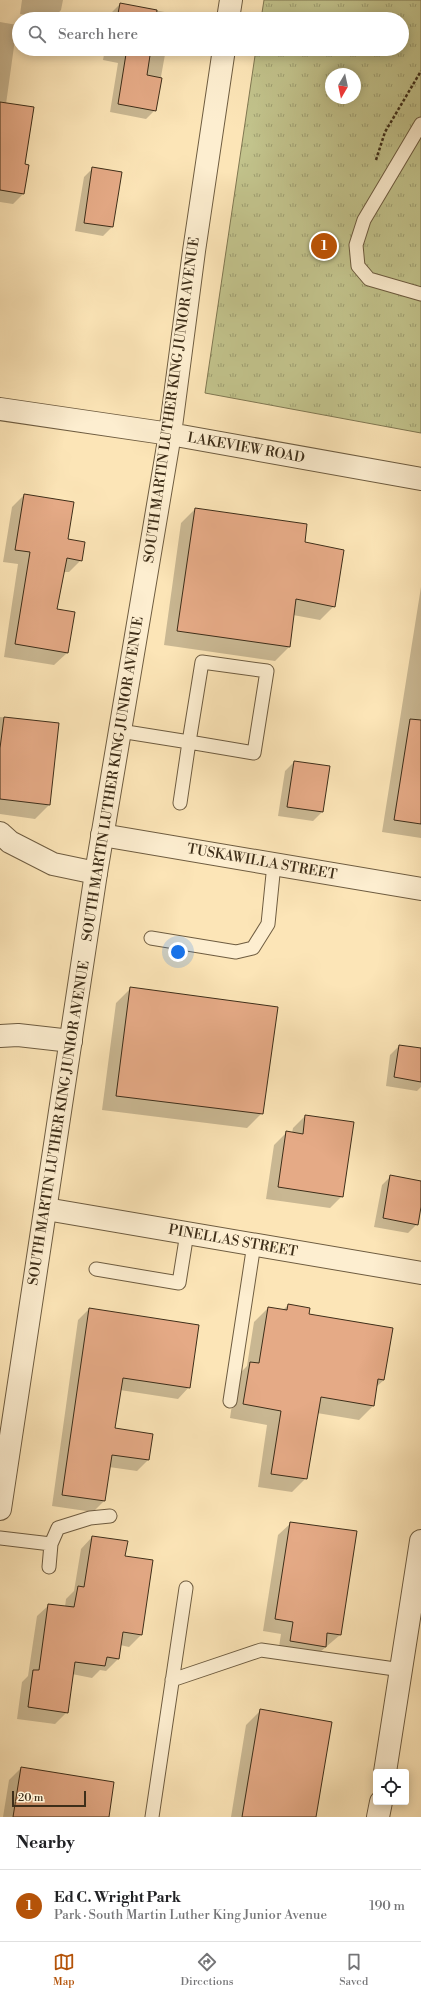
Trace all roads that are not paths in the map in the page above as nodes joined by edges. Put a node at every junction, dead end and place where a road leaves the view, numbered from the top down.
1 (231, 0) edge
2 (229, 12) edge
3 (223, 56) edge
4 (421, 124) edge
5 (421, 294) edge
6 (0, 409) edge
7 (170, 434) junction
8 (421, 479) edge
9 (120, 731) junction
10 (189, 742) junction
11 (180, 803) dead end
12 (0, 833) edge
13 (102, 835) junction
14 (274, 864) junction
15 (96, 873) junction
16 (421, 889) edge
17 (151, 938) dead end
18 (0, 1036) edge
19 (71, 1041) junction
20 (46, 1209) junction
21 (187, 1233) junction
22 (254, 1244) junction
23 (96, 1269) dead end
24 (421, 1273) edge
25 (230, 1400) dead end
26 (4, 1454) edge
27 (0, 1510) edge
28 (110, 1516) dead end
29 (0, 1538) edge
30 (421, 1541) edge
31 (51, 1544) junction
32 (49, 1567) dead end
33 (186, 1588) dead end
34 (409, 1658) edge
35 (172, 1680) junction
36 (387, 1769) edge
37 (380, 1805) edge
38 (152, 1817) edge
39 (378, 1817) edge

1 - 2 street
3 - 7 street, SOUTH MARTIN LUTHER KING JUNIOR AVENUE
4 - 5 lane
6 - 7 street, LAKEVIEW ROAD
7 - 8 street, LAKEVIEW ROAD
7 - 9 street, SOUTH MARTIN LUTHER KING JUNIOR AVENUE
9 - 10 lane
9 - 13 street, SOUTH MARTIN LUTHER KING JUNIOR AVENUE
10 - 10 lane
10 - 11 lane
12 - 15 street
13 - 14 street, TUSKAWILLA STREET
13 - 15 street, SOUTH MARTIN LUTHER KING JUNIOR AVENUE
14 - 16 street, TUSKAWILLA STREET
14 - 17 lane
15 - 19 street, SOUTH MARTIN LUTHER KING JUNIOR AVENUE
18 - 19 street
19 - 20 street, SOUTH MARTIN LUTHER KING JUNIOR AVENUE
20 - 21 street, PINELLAS STREET
20 - 26 street, SOUTH MARTIN LUTHER KING JUNIOR AVENUE
21 - 22 street, PINELLAS STREET
21 - 23 lane
22 - 24 street, PINELLAS STREET
22 - 25 lane
26 - 27 street, SOUTH MARTIN LUTHER KING JUNIOR AVENUE
28 - 31 lane
29 - 31 lane
30 - 34 street
31 - 32 lane
33 - 35 lane
34 - 35 lane
34 - 36 street
35 - 38 lane
37 - 39 street

